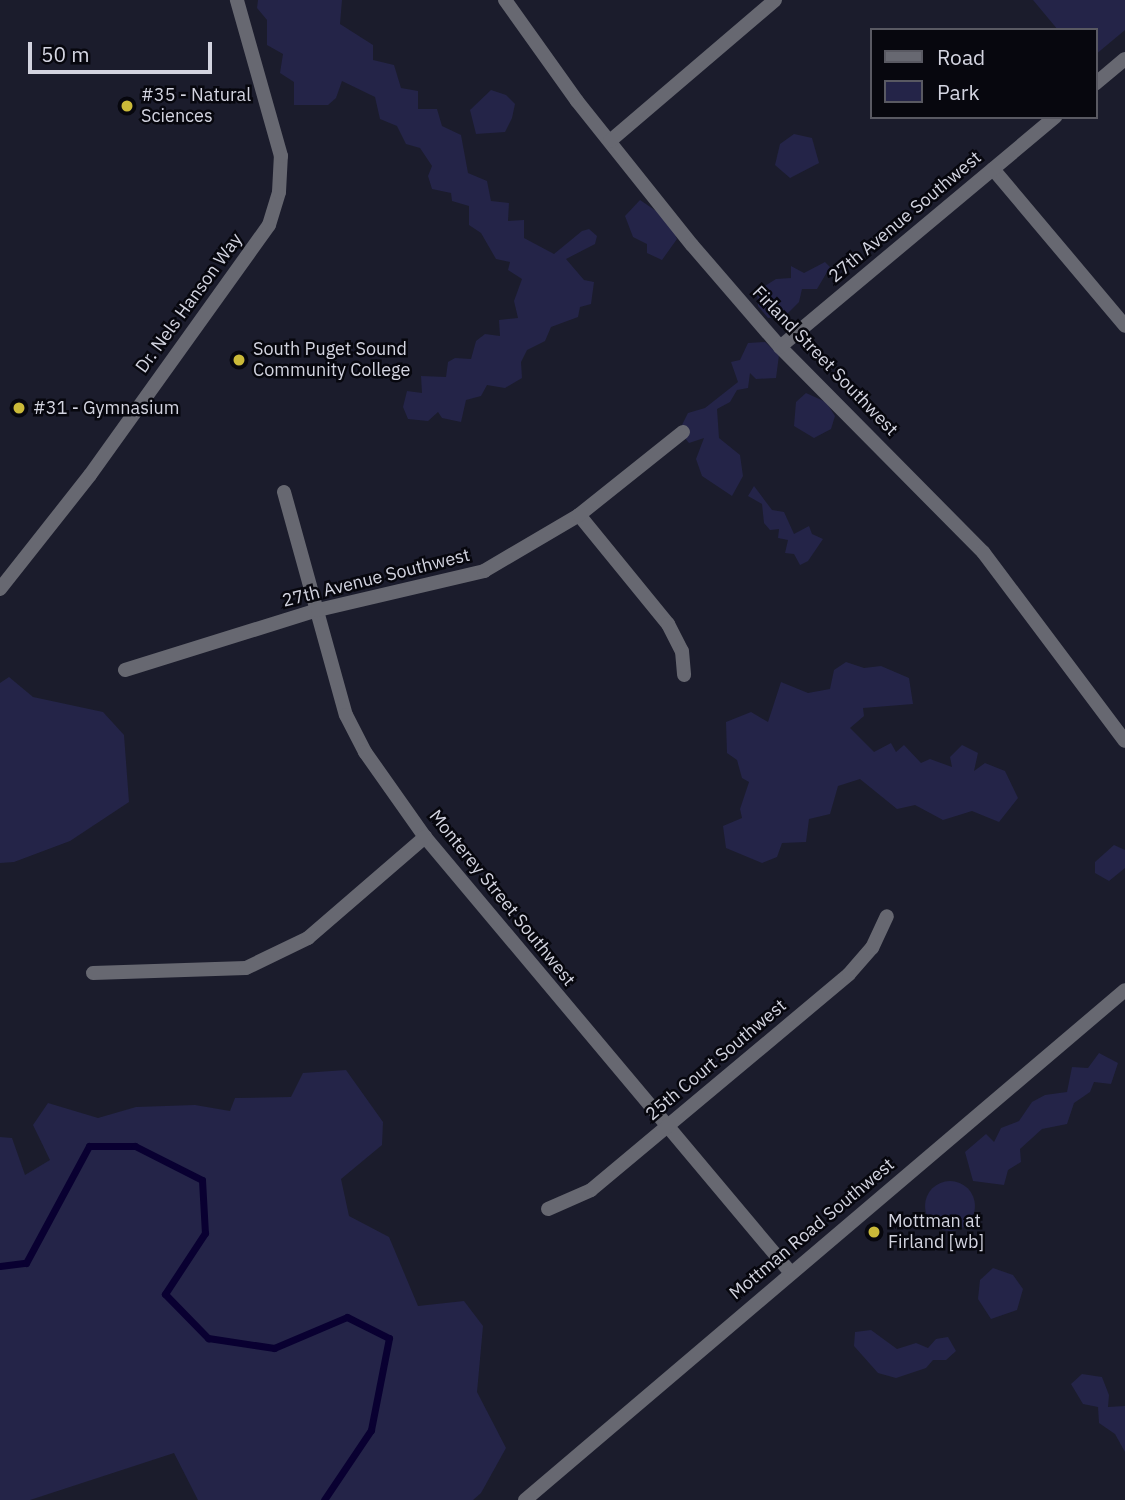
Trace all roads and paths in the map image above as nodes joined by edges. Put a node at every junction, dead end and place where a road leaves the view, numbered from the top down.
1 (237, 0) edge
2 (505, 0) edge
3 (775, 0) edge
4 (1125, 59) edge
5 (1097, 82) edge
6 (1053, 119) edge
7 (610, 141) junction
8 (993, 169) junction
9 (1125, 326) edge
10 (780, 347) junction
11 (683, 432) dead end
12 (284, 492) dead end
13 (579, 515) junction
14 (0, 589) edge
15 (318, 610) junction
16 (125, 670) dead end
17 (684, 674) dead end
18 (1125, 741) edge
19 (425, 837) junction
20 (887, 916) dead end
21 (93, 974) dead end
22 (1125, 990) edge
23 (666, 1128) junction
24 (548, 1209) dead end
25 (790, 1272) junction
26 (525, 1500) edge

1 - 14 street, Dr. Nels Hanson Way
2 - 7 street, Firland Street Southwest
3 - 7 street
4 - 5 street
6 - 8 street, 27th Avenue Southwest
7 - 10 street, Firland Street Southwest
8 - 9 street
8 - 10 street, 27th Avenue Southwest
10 - 18 street, Firland Street Southwest
11 - 13 street, 27th Avenue Southwest
12 - 15 street, Monterey Street Southwest
13 - 15 street, 27th Avenue Southwest
13 - 17 street
15 - 16 street, 27th Avenue Southwest
15 - 19 street, Monterey Street Southwest
19 - 21 street
19 - 23 street, Monterey Street Southwest
20 - 23 street, 25th Court Southwest
22 - 25 street, Mottman Road Southwest
23 - 24 street, 25th Court Southwest
23 - 25 street, Monterey Street Southwest
25 - 26 street, Mottman Road Southwest

